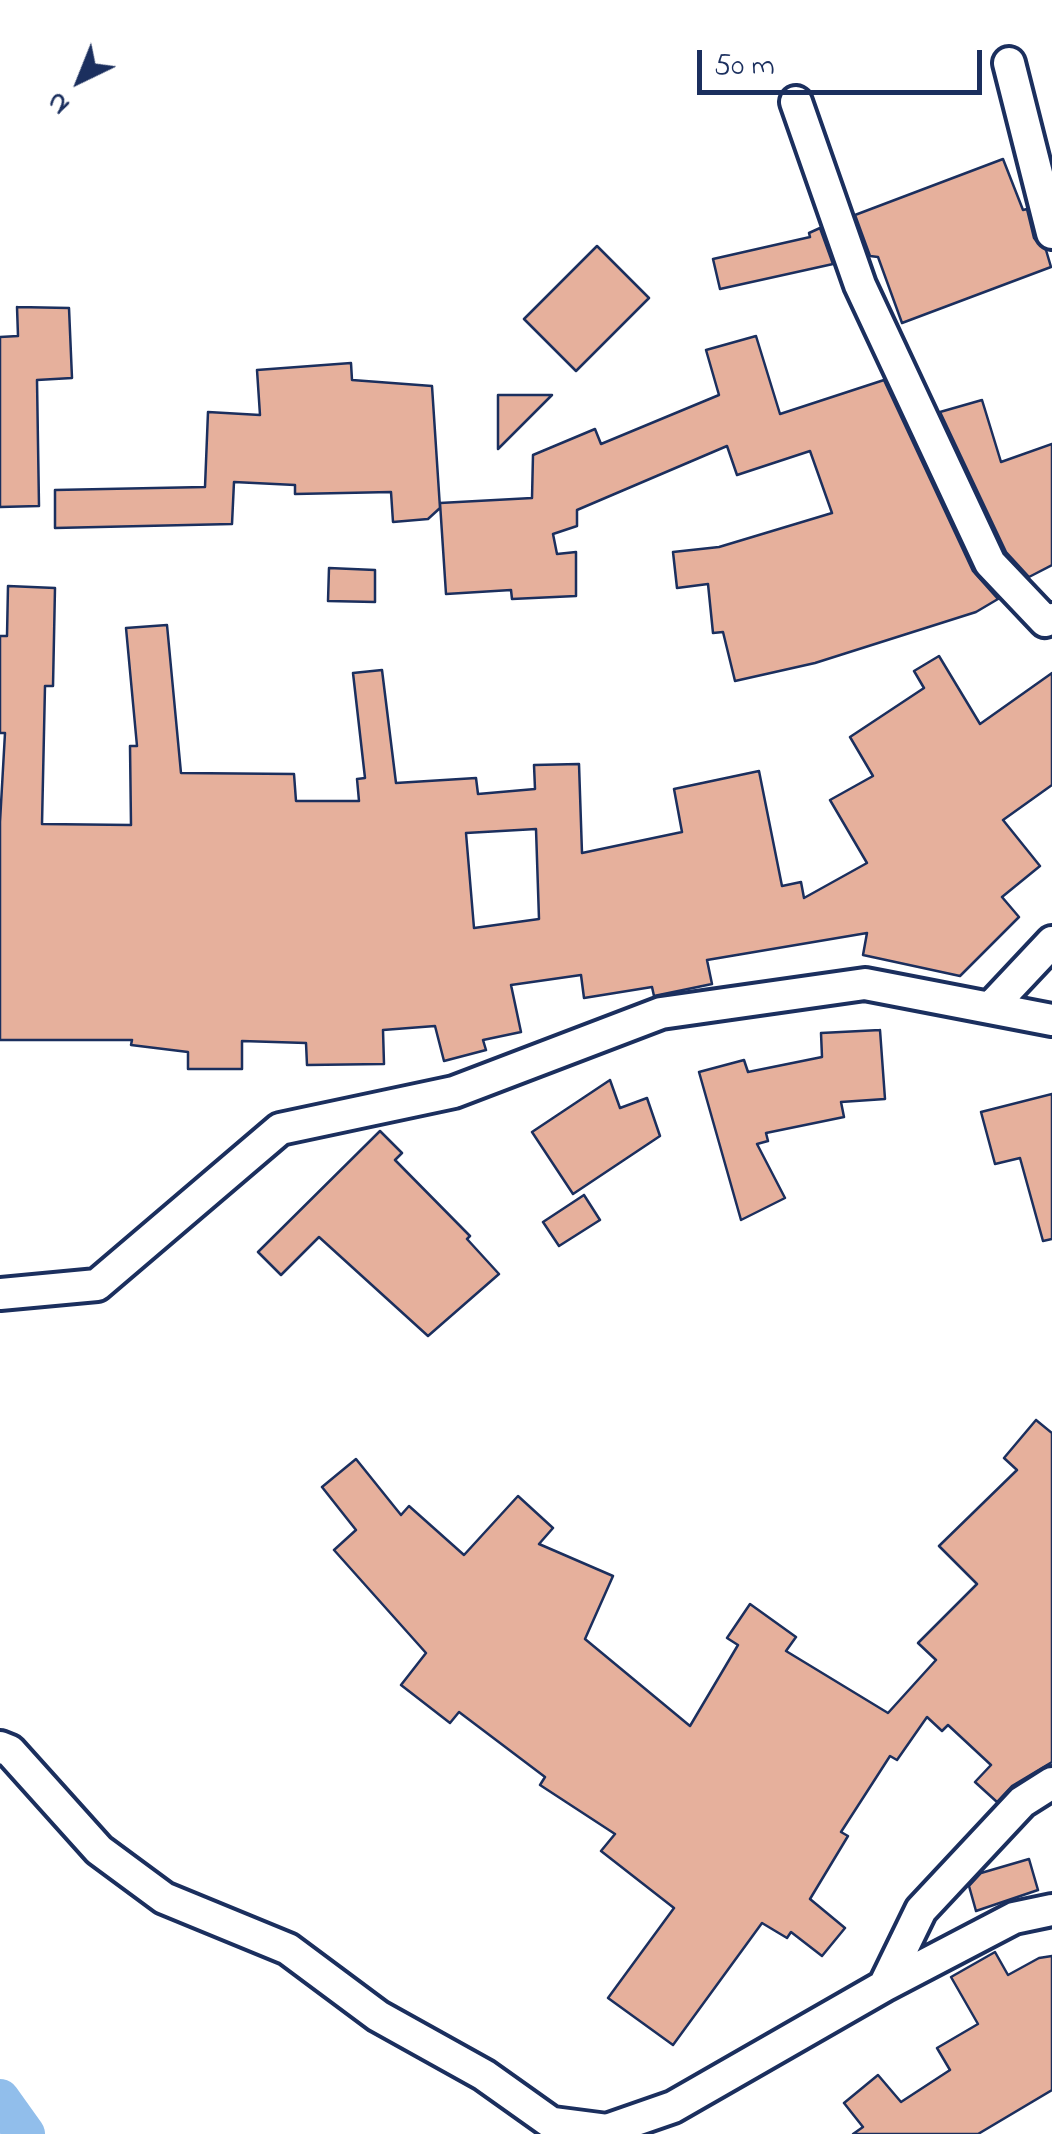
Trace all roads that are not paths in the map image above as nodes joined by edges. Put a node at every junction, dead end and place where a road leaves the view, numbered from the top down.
1 (1010, 63) dead end
2 (796, 102) dead end
3 (1052, 233) edge
4 (1052, 619) edge
5 (1052, 942) edge
6 (990, 1008) junction
7 (1052, 1020) edge
8 (0, 1294) edge
9 (0, 1746) edge
10 (1052, 1783) edge
11 (1052, 1910) edge
12 (884, 1986) junction
13 (560, 2128) edge

1 - 3 street
2 - 4 street
5 - 6 street
6 - 7 street
6 - 8 street
9 - 13 street
10 - 12 street
11 - 12 street
12 - 13 street

